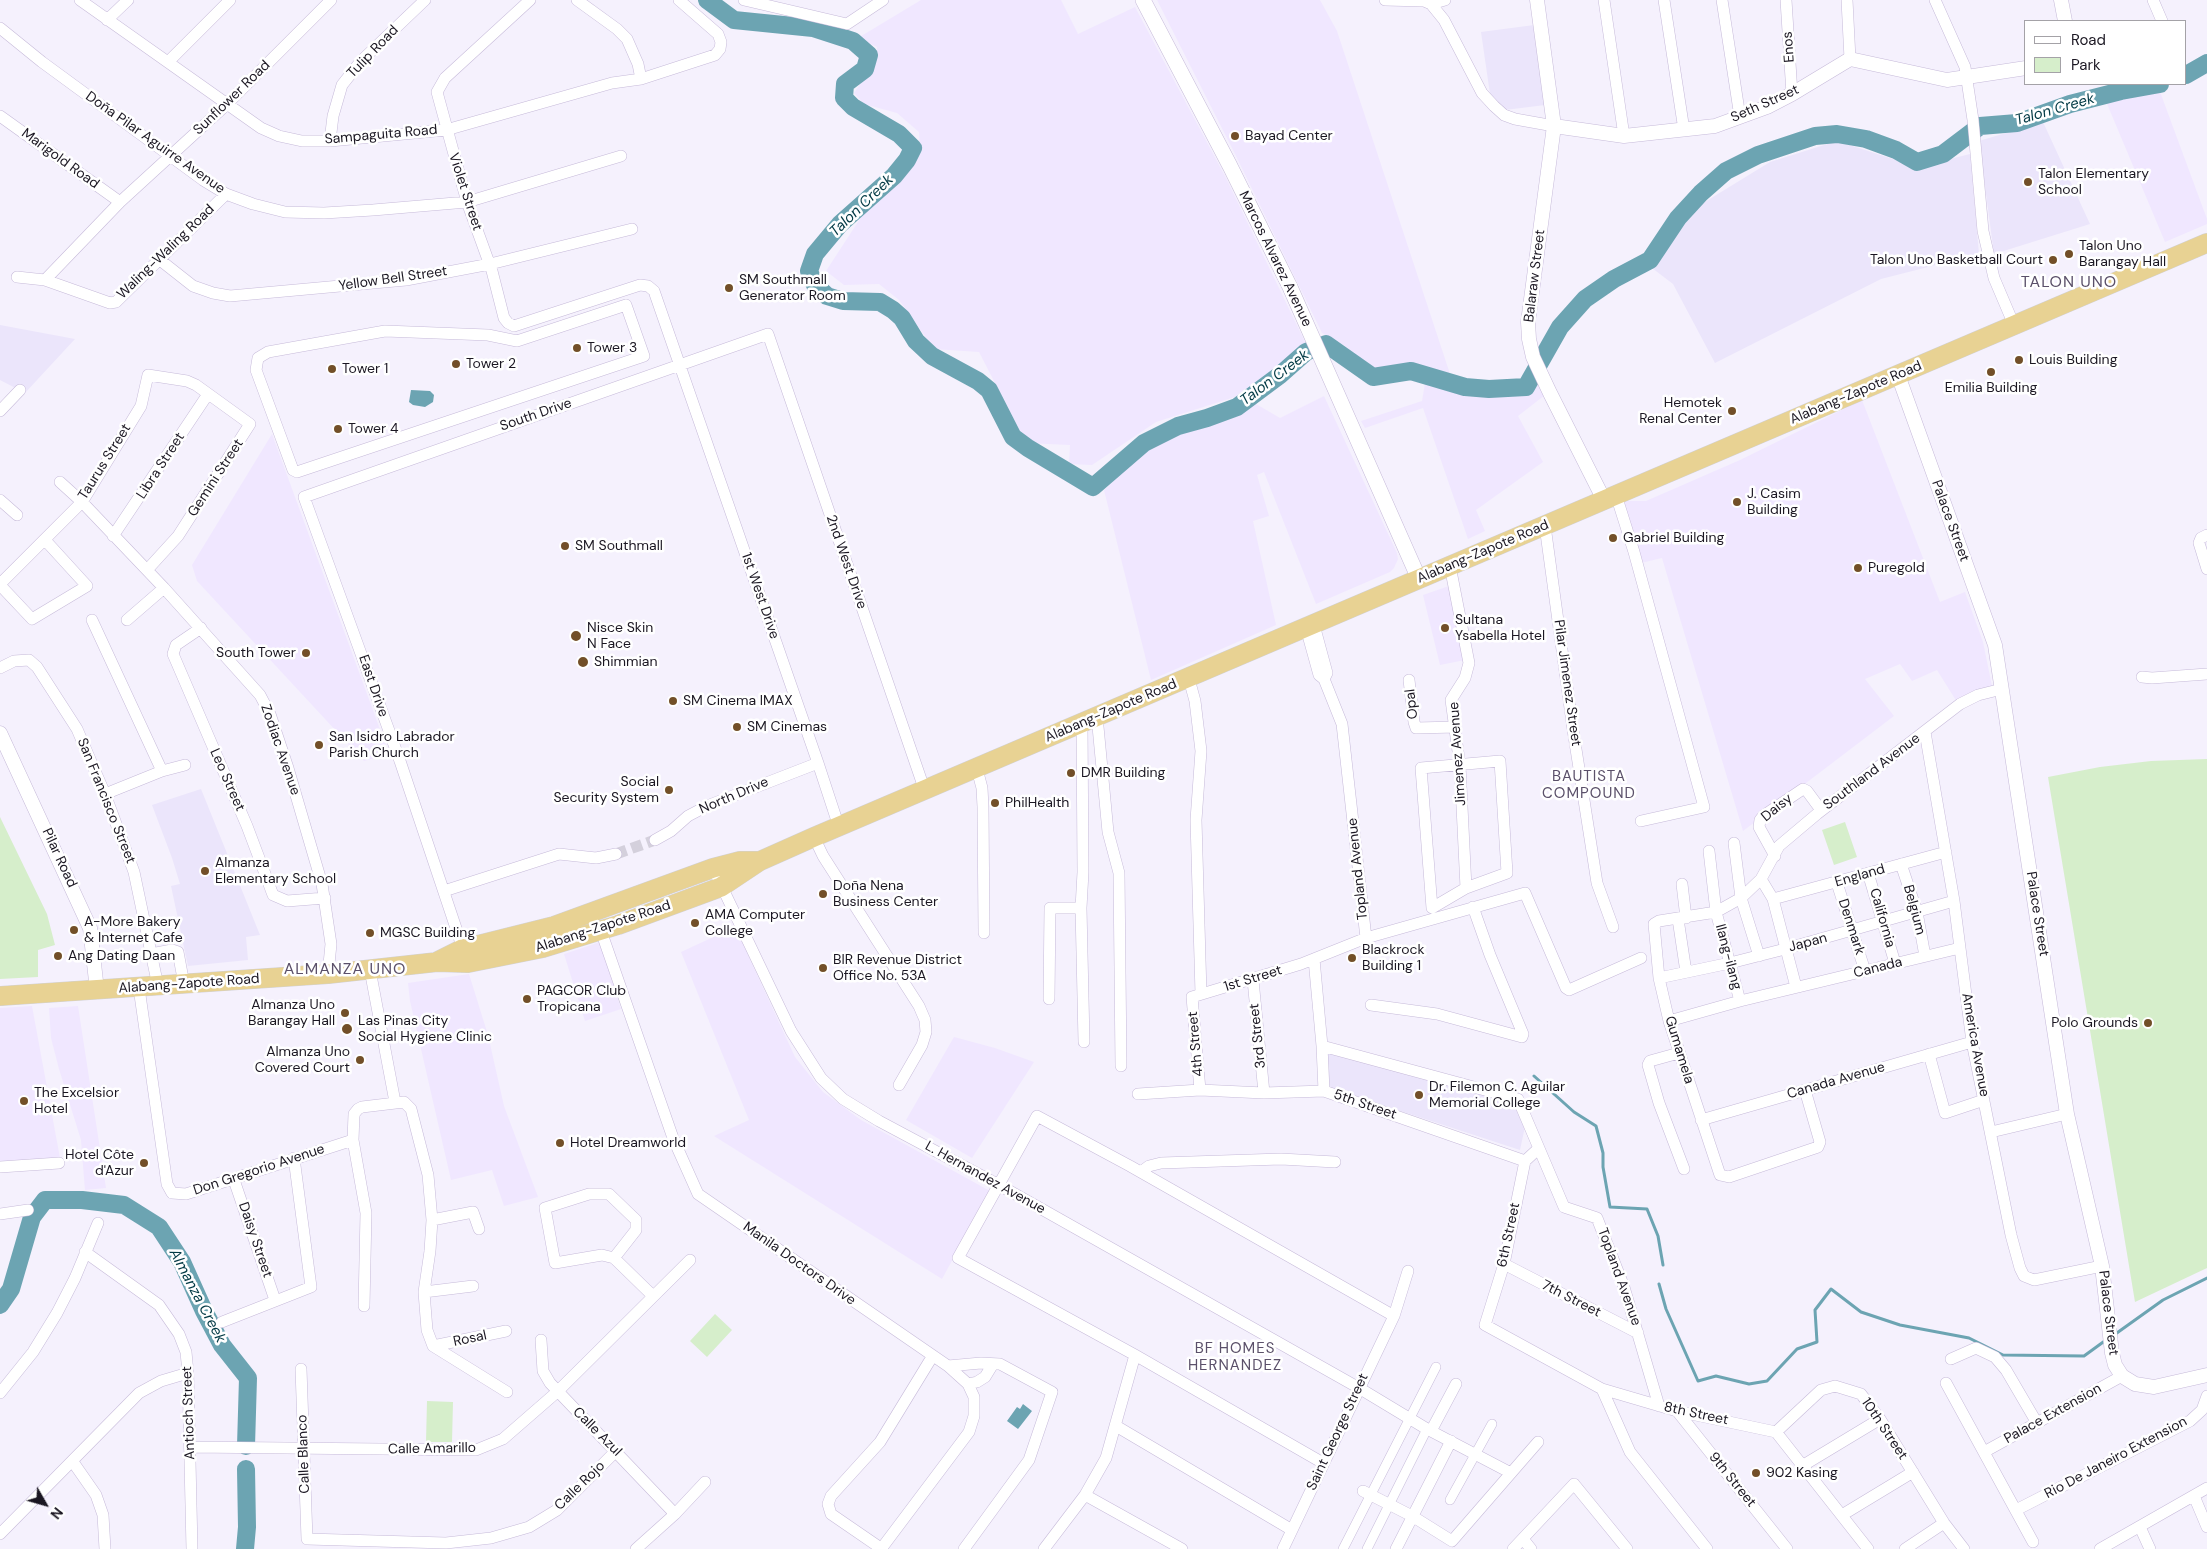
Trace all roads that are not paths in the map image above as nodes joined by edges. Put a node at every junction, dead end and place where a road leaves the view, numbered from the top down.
1 (80, 0) edge
2 (128, 0) edge
3 (230, 0) edge
4 (331, 0) edge
5 (425, 0) edge
6 (530, 0) edge
7 (577, 0) edge
8 (678, 0) edge
9 (883, 0) edge
10 (1143, 0) edge
11 (1385, 0) edge
12 (1445, 0) edge
13 (1537, 0) edge
14 (1604, 0) edge
15 (1664, 0) edge
16 (1722, 0) edge
17 (1786, 0) edge
18 (1847, 0) edge
19 (1935, 0) edge
20 (2061, 0) edge
21 (2153, 0) edge
22 (751, 1) edge
23 (1431, 4) junction
24 (107, 20) junction
25 (2065, 20) edge
26 (2162, 20) edge
27 (0, 28) edge
28 (1850, 59) junction
29 (168, 62) junction
30 (2024, 68) edge
31 (1967, 78) junction
32 (641, 79) junction
33 (1792, 94) junction
34 (226, 105) junction
35 (0, 116) edge
36 (1740, 117) junction
37 (1554, 126) junction
38 (446, 130) junction
39 (1684, 130) junction
40 (1624, 136) junction
41 (330, 141) junction
42 (172, 156) junction
43 (622, 156) dead end
44 (226, 194) junction
45 (120, 202) junction
46 (467, 202) junction
47 (632, 229) dead end
48 (2207, 243) edge
49 (160, 260) junction
50 (490, 264) junction
51 (17, 278) dead end
52 (45, 280) junction
53 (2014, 325) junction
54 (514, 326) joint
55 (768, 334) joint
56 (680, 364) junction
57 (1898, 375) junction
58 (20, 390) dead end
59 (208, 394) junction
60 (0, 411) edge
61 (480, 411) junction
62 (487, 432) junction
63 (60, 482) dead end
64 (304, 496) joint
65 (1610, 498) junction
66 (0, 500) edge
67 (82, 502) junction
68 (17, 515) dead end
69 (1545, 526) junction
70 (2207, 535) edge
71 (113, 536) junction
72 (45, 540) junction
73 (1450, 566) junction
74 (2207, 569) edge
75 (147, 570) junction
76 (1419, 580) junction
77 (0, 585) edge
78 (164, 588) junction
79 (92, 620) dead end
80 (127, 620) dead end
81 (201, 628) junction
82 (1313, 635) junction
83 (0, 668) edge
84 (2207, 674) edge
85 (2142, 677) dead end
86 (1189, 678) junction
87 (1410, 680) dead end
88 (2002, 689) junction
89 (1089, 720) junction
90 (1456, 727) junction
91 (0, 732) edge
92 (1925, 732) junction
93 (818, 762) junction
94 (185, 766) dead end
95 (1460, 766) junction
96 (977, 769) junction
97 (162, 771) junction
98 (925, 790) junction
99 (105, 794) junction
100 (1821, 810) junction
101 (1641, 821) dead end
102 (839, 827) junction
103 (814, 838) junction
104 (655, 840) tunnel mouth
105 (1734, 843) dead end
106 (1708, 852) dead end
107 (1946, 852) junction
108 (616, 854) tunnel mouth
109 (1775, 856) junction
110 (760, 861) junction
111 (1901, 864) junction
112 (713, 868) junction
113 (1868, 873) junction
114 (1762, 879) junction
115 (1837, 883) junction
116 (1682, 884) dead end
117 (721, 887) junction
118 (1466, 888) junction
119 (444, 891) junction
120 (325, 898) junction
121 (1741, 898) junction
122 (1773, 899) junction
123 (1954, 901) junction
124 (1081, 908) junction
125 (1473, 908) junction
126 (1716, 912) junction
127 (1916, 912) junction
128 (1682, 918) junction
129 (1884, 922) junction
130 (1654, 924) joint
131 (1613, 927) dead end
132 (601, 930) junction
133 (1854, 931) junction
134 (984, 933) dead end
135 (1366, 938) junction
136 (1960, 948) junction
137 (1785, 949) junction
138 (151, 954) junction
139 (465, 956) junction
140 (1759, 956) junction
141 (1925, 956) junction
142 (1641, 958) dead end
143 (1314, 959) junction
144 (1730, 964) junction
145 (1895, 964) junction
146 (370, 970) junction
147 (1865, 971) junction
148 (1686, 972) junction
149 (328, 974) junction
150 (1659, 978) junction
151 (1253, 980) junction
152 (184, 984) junction
153 (158, 986) junction
154 (1796, 987) junction
155 (139, 988) junction
156 (97, 990) junction
157 (1197, 995) junction
158 (0, 996) edge
159 (1049, 999) dead end
160 (1740, 1001) junction
161 (1371, 1005) dead end
162 (1669, 1021) junction
163 (1084, 1042) dead end
164 (1972, 1042) junction
165 (1322, 1046) junction
166 (1680, 1053) junction
167 (1929, 1054) junction
168 (1121, 1066) dead end
169 (898, 1085) dead end
170 (1200, 1090) junction
171 (1805, 1090) junction
172 (1324, 1091) junction
173 (1264, 1093) junction
174 (1138, 1094) dead end
175 (1984, 1100) junction
176 (400, 1102) junction
177 (2067, 1114) junction
178 (1701, 1120) junction
179 (1991, 1132) junction
180 (353, 1140) junction
181 (1538, 1149) junction
182 (294, 1158) junction
183 (1525, 1161) junction
184 (1335, 1162) dead end
185 (59, 1163) dead end
186 (0, 1167) edge
187 (1684, 1169) dead end
188 (1141, 1172) junction
189 (234, 1180) junction
190 (999, 1185) junction
191 (28, 1210) dead end
192 (0, 1214) edge
193 (432, 1220) junction
194 (98, 1223) dead end
195 (478, 1229) dead end
196 (89, 1255) junction
197 (614, 1258) junction
198 (690, 1260) dead end
199 (1504, 1264) junction
200 (2102, 1266) junction
201 (1408, 1271) dead end
202 (473, 1286) dead end
203 (424, 1292) junction
204 (653, 1296) junction
205 (275, 1300) junction
206 (364, 1306) dead end
207 (1394, 1316) junction
208 (222, 1322) dead end
209 (1485, 1326) joint
210 (506, 1331) dead end
211 (1638, 1333) junction
212 (541, 1340) dead end
213 (433, 1346) junction
214 (1134, 1355) junction
215 (932, 1357) junction
216 (1951, 1358) dead end
217 (993, 1364) junction
218 (948, 1366) junction
219 (1436, 1367) dead end
220 (301, 1369) dead end
221 (188, 1373) junction
222 (2207, 1375) edge
223 (2122, 1376) junction
224 (968, 1384) junction
225 (1456, 1384) dead end
226 (1946, 1384) dead end
227 (1359, 1388) junction
228 (1602, 1389) junction
229 (507, 1392) dead end
230 (557, 1392) junction
231 (0, 1393) edge
232 (2207, 1396) edge
233 (1658, 1406) junction
234 (1677, 1412) junction
235 (1409, 1418) junction
236 (1880, 1419) junction
237 (2037, 1422) junction
238 (1492, 1424) dead end
239 (1116, 1426) junction
240 (1429, 1430) junction
241 (1776, 1432) junction
242 (1450, 1441) junction
243 (1538, 1442) dead end
244 (190, 1447) junction
245 (303, 1450) junction
246 (616, 1451) junction
247 (1984, 1452) junction
248 (1476, 1453) junction
249 (72, 1462) junction
250 (1323, 1463) junction
251 (1802, 1466) junction
252 (1913, 1472) junction
253 (1511, 1473) junction
254 (705, 1482) dead end
255 (2207, 1488) edge
256 (1367, 1493) junction
257 (1085, 1495) junction
258 (2194, 1496) junction
259 (1450, 1500) dead end
260 (1391, 1504) junction
261 (2016, 1510) junction
262 (675, 1514) junction
263 (1842, 1515) junction
264 (1412, 1516) junction
265 (1944, 1523) junction
266 (2140, 1527) junction
267 (2207, 1528) edge
268 (1292, 1530) junction
269 (0, 1534) edge
270 (307, 1539) joint
271 (1523, 1539) junction
272 (2033, 1542) dead end
273 (105, 1549) edge
274 (192, 1549) edge
275 (636, 1549) edge
276 (881, 1549) edge
277 (964, 1549) edge
278 (1044, 1549) edge
279 (1182, 1549) edge
280 (1283, 1549) edge
281 (1343, 1549) edge
282 (1367, 1549) edge
283 (1396, 1549) edge
284 (1513, 1549) edge
285 (1531, 1549) edge
286 (1627, 1549) edge
287 (1707, 1549) edge
288 (1787, 1549) edge
289 (1868, 1549) edge
290 (1905, 1549) edge
291 (1964, 1549) edge
292 (2100, 1549) edge
293 (2150, 1549) edge

1 - 24 street, Sampaguita Road
2 - 24 street
3 - 29 street
4 - 34 street, Sunflower Road
5 - 41 street, Tulip Road
6 - 38 street, Violet Street
7 - 32 street
8 - 32 street, Sampaguita Road
9 - 22 street
10 - 76 main road, Marcos Alvarez Avenue
11 - 23 street
12 - 23 street
13 - 37 street, Balaraw Street
14 - 40 street
15 - 39 street
16 - 36 street
17 - 33 street, Enos
18 - 28 street
19 - 31 street
20 - 25 street
21 - 26 street
23 - 37 street
24 - 29 street, Sampaguita Road
27 - 42 street, Doña Pilar Aguirre Avenue
28 - 31 street
28 - 33 street, Seth Street
29 - 34 street, Sampaguita Road
30 - 31 street
31 - 53 street
32 - 38 street, Sampaguita Road
33 - 36 street, Seth Street
34 - 41 street, Sampaguita Road
34 - 42 street, Sunflower Road
35 - 45 street, Marigold Road
36 - 39 street, Seth Street
37 - 40 street, Seth Street
37 - 65 street, Balaraw Street
38 - 41 street, Sampaguita Road
38 - 46 street, Violet Street
39 - 40 street, Seth Street
42 - 44 street, Doña Pilar Aguirre Avenue
42 - 45 street, Sunflower Road
43 - 46 street, Doña Pilar Aguirre Avenue
44 - 46 street, Doña Pilar Aguirre Avenue
44 - 49 street, Waling-Waling Road
45 - 52 street, Sunflower Road
46 - 50 street, Violet Street
47 - 50 street, Yellow Bell Street
48 - 53 highway, Alabang-Zapote Road
49 - 50 street, Yellow Bell Street
49 - 52 street, Waling-Waling Road
50 - 54 street, Violet Street
51 - 52 street, Waling-Waling Road
53 - 57 highway, Alabang-Zapote Road
54 - 56 street, 1st West Drive
55 - 56 street, South Drive
55 - 98 street, 2nd West Drive
56 - 62 street, South Drive
56 - 93 street, 1st West Drive
57 - 65 highway, Alabang-Zapote Road
57 - 88 street, Palace Street
58 - 60 street
59 - 67 street, Taurus Street
59 - 71 street, Libra Street
59 - 75 street, Gemini Street
61 - 61 street
61 - 62 street
62 - 64 street, South Drive
63 - 67 street, Zodiac Avenue
64 - 119 street, East Drive
65 - 69 highway, Alabang-Zapote Road
65 - 101 street
66 - 68 street
67 - 71 street, Zodiac Avenue
67 - 72 street, Taurus Street
69 - 73 highway, Alabang-Zapote Road
69 - 131 street, Pilar Jimenez Street
70 - 74 street
71 - 75 street, Zodiac Avenue
72 - 77 street, Taurus Street
72 - 77 street
73 - 76 highway, Alabang-Zapote Road
73 - 90 street, Jimenez Avenue
75 - 78 street, Zodiac Avenue
76 - 82 highway, Alabang-Zapote Road
78 - 80 street
78 - 81 street, Zodiac Avenue
79 - 97 street
81 - 120 street, Zodiac Avenue
81 - 120 street, Leo Street
82 - 86 highway, Alabang-Zapote Road
82 - 135 street, Topland Avenue
83 - 99 street, San Francisco Street
84 - 85 street
86 - 89 highway, Alabang-Zapote Road
86 - 157 street, 4th Street
87 - 90 street, Opal
88 - 92 street, Southland Avenue
88 - 177 street, Palace Street
89 - 96 highway, Alabang-Zapote Road
89 - 124 street
89 - 168 street
90 - 95 street, Jimenez Avenue
91 - 156 street, Pilar Road
92 - 100 street, Southland Avenue
92 - 107 street, America Avenue
93 - 102 street, 1st West Drive
93 - 104 street, North Drive
94 - 97 street
95 - 118 street, Jimenez Avenue
95 - 118 street
95 - 118 street
96 - 98 highway, Alabang-Zapote Road
96 - 134 street
97 - 99 street
98 - 102 highway, Alabang-Zapote Road
99 - 138 street, San Francisco Street
100 - 109 street, Southland Avenue
100 - 109 street, Daisy
102 - 103 highway, Alabang-Zapote Road
103 - 110 highway, Alabang-Zapote Road
103 - 169 street
105 - 121 street
106 - 126 street, Ilang-ilang
107 - 111 street, England
107 - 123 street, America Avenue
108 - 119 street
109 - 114 street, Southland Avenue
110 - 112 highway, Alabang-Zapote Road
110 - 117 highway, Alabang-Zapote Road
111 - 113 street, England
111 - 127 street, Belgium
112 - 117 street, L. Hernandez Avenue
112 - 139 highway, Alabang-Zapote Road
113 - 115 street, England
113 - 129 street, California
114 - 121 street, Southland Avenue
114 - 122 street
115 - 122 street, England
115 - 133 street, Denmark
116 - 128 street
117 - 132 highway, Alabang-Zapote Road
117 - 190 street, L. Hernandez Avenue
119 - 139 street, East Drive
120 - 149 street, Zodiac Avenue
121 - 126 street, Southland Avenue
121 - 140 street
122 - 137 street
123 - 127 street, Japan
123 - 136 street, America Avenue
124 - 159 street
124 - 163 street
125 - 135 street
125 - 142 street
125 - 161 street
126 - 128 street, Southland Avenue
126 - 144 street, Ilang-ilang
127 - 129 street, Japan
127 - 141 street, Belgium
128 - 130 street, Southland Avenue
128 - 148 street
129 - 133 street, Japan
129 - 145 street, California
130 - 150 street, Gumamela
132 - 139 highway, Alabang-Zapote Road
132 - 215 street, Manila Doctors Drive
133 - 137 street, Japan
133 - 147 street, Denmark
135 - 143 street, Topland Avenue
136 - 141 street, Canada
136 - 164 street, America Avenue
137 - 140 street, Japan
137 - 154 street
138 - 152 street
138 - 153 street, San Francisco Street
139 - 146 highway, Alabang-Zapote Road
140 - 144 street, Japan
141 - 145 street, Canada
143 - 151 street, 1st Street
143 - 165 street
144 - 148 street, Japan
144 - 160 street, Ilang-ilang
145 - 147 street, Canada
146 - 149 highway, Alabang-Zapote Road
146 - 176 street
147 - 154 street, Canada
148 - 150 street, Japan
149 - 152 highway, Alabang-Zapote Road
150 - 162 street, Gumamela
151 - 157 street, 1st Street
151 - 173 street, 3rd Street
152 - 153 highway, Alabang-Zapote Road
153 - 155 highway, Alabang-Zapote Road
154 - 160 street, Canada
155 - 156 highway, Alabang-Zapote Road
155 - 189 street, Don Gregorio Avenue
156 - 158 highway, Alabang-Zapote Road
157 - 170 street, 4th Street
160 - 162 street, Canada
162 - 166 street, Gumamela
164 - 167 street, Canada Avenue
164 - 175 street, America Avenue
165 - 172 street
165 - 181 street, Topland Avenue
166 - 178 street, Gumamela
166 - 187 street
167 - 171 street, Canada Avenue
167 - 175 street
170 - 173 street, 5th Street
170 - 174 street, 5th Street
171 - 178 street, Canada Avenue
171 - 178 street, Gumamela
172 - 173 street, 5th Street
172 - 183 street, 5th Street
175 - 179 street, America Avenue
176 - 180 street
176 - 193 street
177 - 179 street
177 - 200 street, Palace Street
179 - 200 street, America Avenue
180 - 182 street, Don Gregorio Avenue
180 - 206 street
181 - 183 street
181 - 211 street, Topland Avenue
182 - 189 street, Don Gregorio Avenue
182 - 205 street
183 - 199 street, 6th Street
184 - 188 street
185 - 186 street
188 - 190 street
188 - 207 street
189 - 205 street, Daisy Street
190 - 214 street
190 - 227 street, L. Hernandez Avenue
191 - 192 street
193 - 195 street
193 - 203 street
194 - 196 street
196 - 221 street, Antioch Street
196 - 231 street
197 - 197 street
197 - 204 street
198 - 204 street, Calle Amarillo
199 - 209 street, 6th Street
199 - 211 street, 7th Street
200 - 223 street, Palace Street
201 - 207 street, Saint George Street
202 - 203 street
203 - 213 street
204 - 230 street, Calle Amarillo
205 - 208 street
207 - 227 street, Saint George Street
209 - 228 street, 8th Street
210 - 213 street, Rosal
211 - 233 street, Topland Avenue
212 - 230 street, Calle Azul
213 - 229 street
214 - 239 street
214 - 250 street
215 - 218 street, Manila Doctors Drive
215 - 276 street
216 - 237 street
217 - 218 street
217 - 224 street
217 - 277 street
218 - 224 street, Manila Doctors Drive
219 - 235 street
220 - 245 street, Calle Blanco
221 - 244 street, Antioch Street
221 - 249 street
222 - 223 street
223 - 237 street, Palace Extension
224 - 276 street
225 - 240 street
226 - 247 street
227 - 235 street, L. Hernandez Avenue
227 - 250 street, Saint George Street
228 - 233 street, 8th Street
228 - 287 street
230 - 245 street, Calle Amarillo
230 - 246 street, Calle Azul
232 - 261 street, Rio De Janeiro Extension
233 - 234 street, 8th Street
234 - 241 street, 8th Street
234 - 288 street, 9th Street
235 - 240 street, L. Hernandez Avenue
235 - 256 street
236 - 241 street, 10th Street
236 - 251 street
236 - 252 street, 10th Street
237 - 247 street, Palace Extension
238 - 248 street
239 - 257 street
239 - 268 street
240 - 242 street, L. Hernandez Avenue
240 - 260 street
241 - 251 street
242 - 248 street, L. Hernandez Avenue
242 - 264 street
243 - 253 street
244 - 245 street, Calle Amarillo
244 - 274 street, Antioch Street
245 - 270 street, Calle Blanco
246 - 262 street, Calle Azul
246 - 270 street, Calle Rojo
247 - 261 street
248 - 253 street, L. Hernandez Avenue
248 - 259 street
249 - 269 street
249 - 273 street
250 - 268 street, Saint George Street
251 - 263 street
252 - 263 street
252 - 265 street, 10th Street
253 - 264 street
254 - 262 street
255 - 258 street
256 - 260 street
256 - 281 street
257 - 278 street
257 - 279 street
258 - 266 street
258 - 267 street
260 - 264 street
260 - 282 street
261 - 272 street
262 - 275 street
263 - 289 street
264 - 283 street
265 - 290 street
265 - 291 street, 10th Street
266 - 292 street
266 - 293 street
268 - 280 street, Saint George Street
271 - 284 street
271 - 285 street
271 - 286 street

